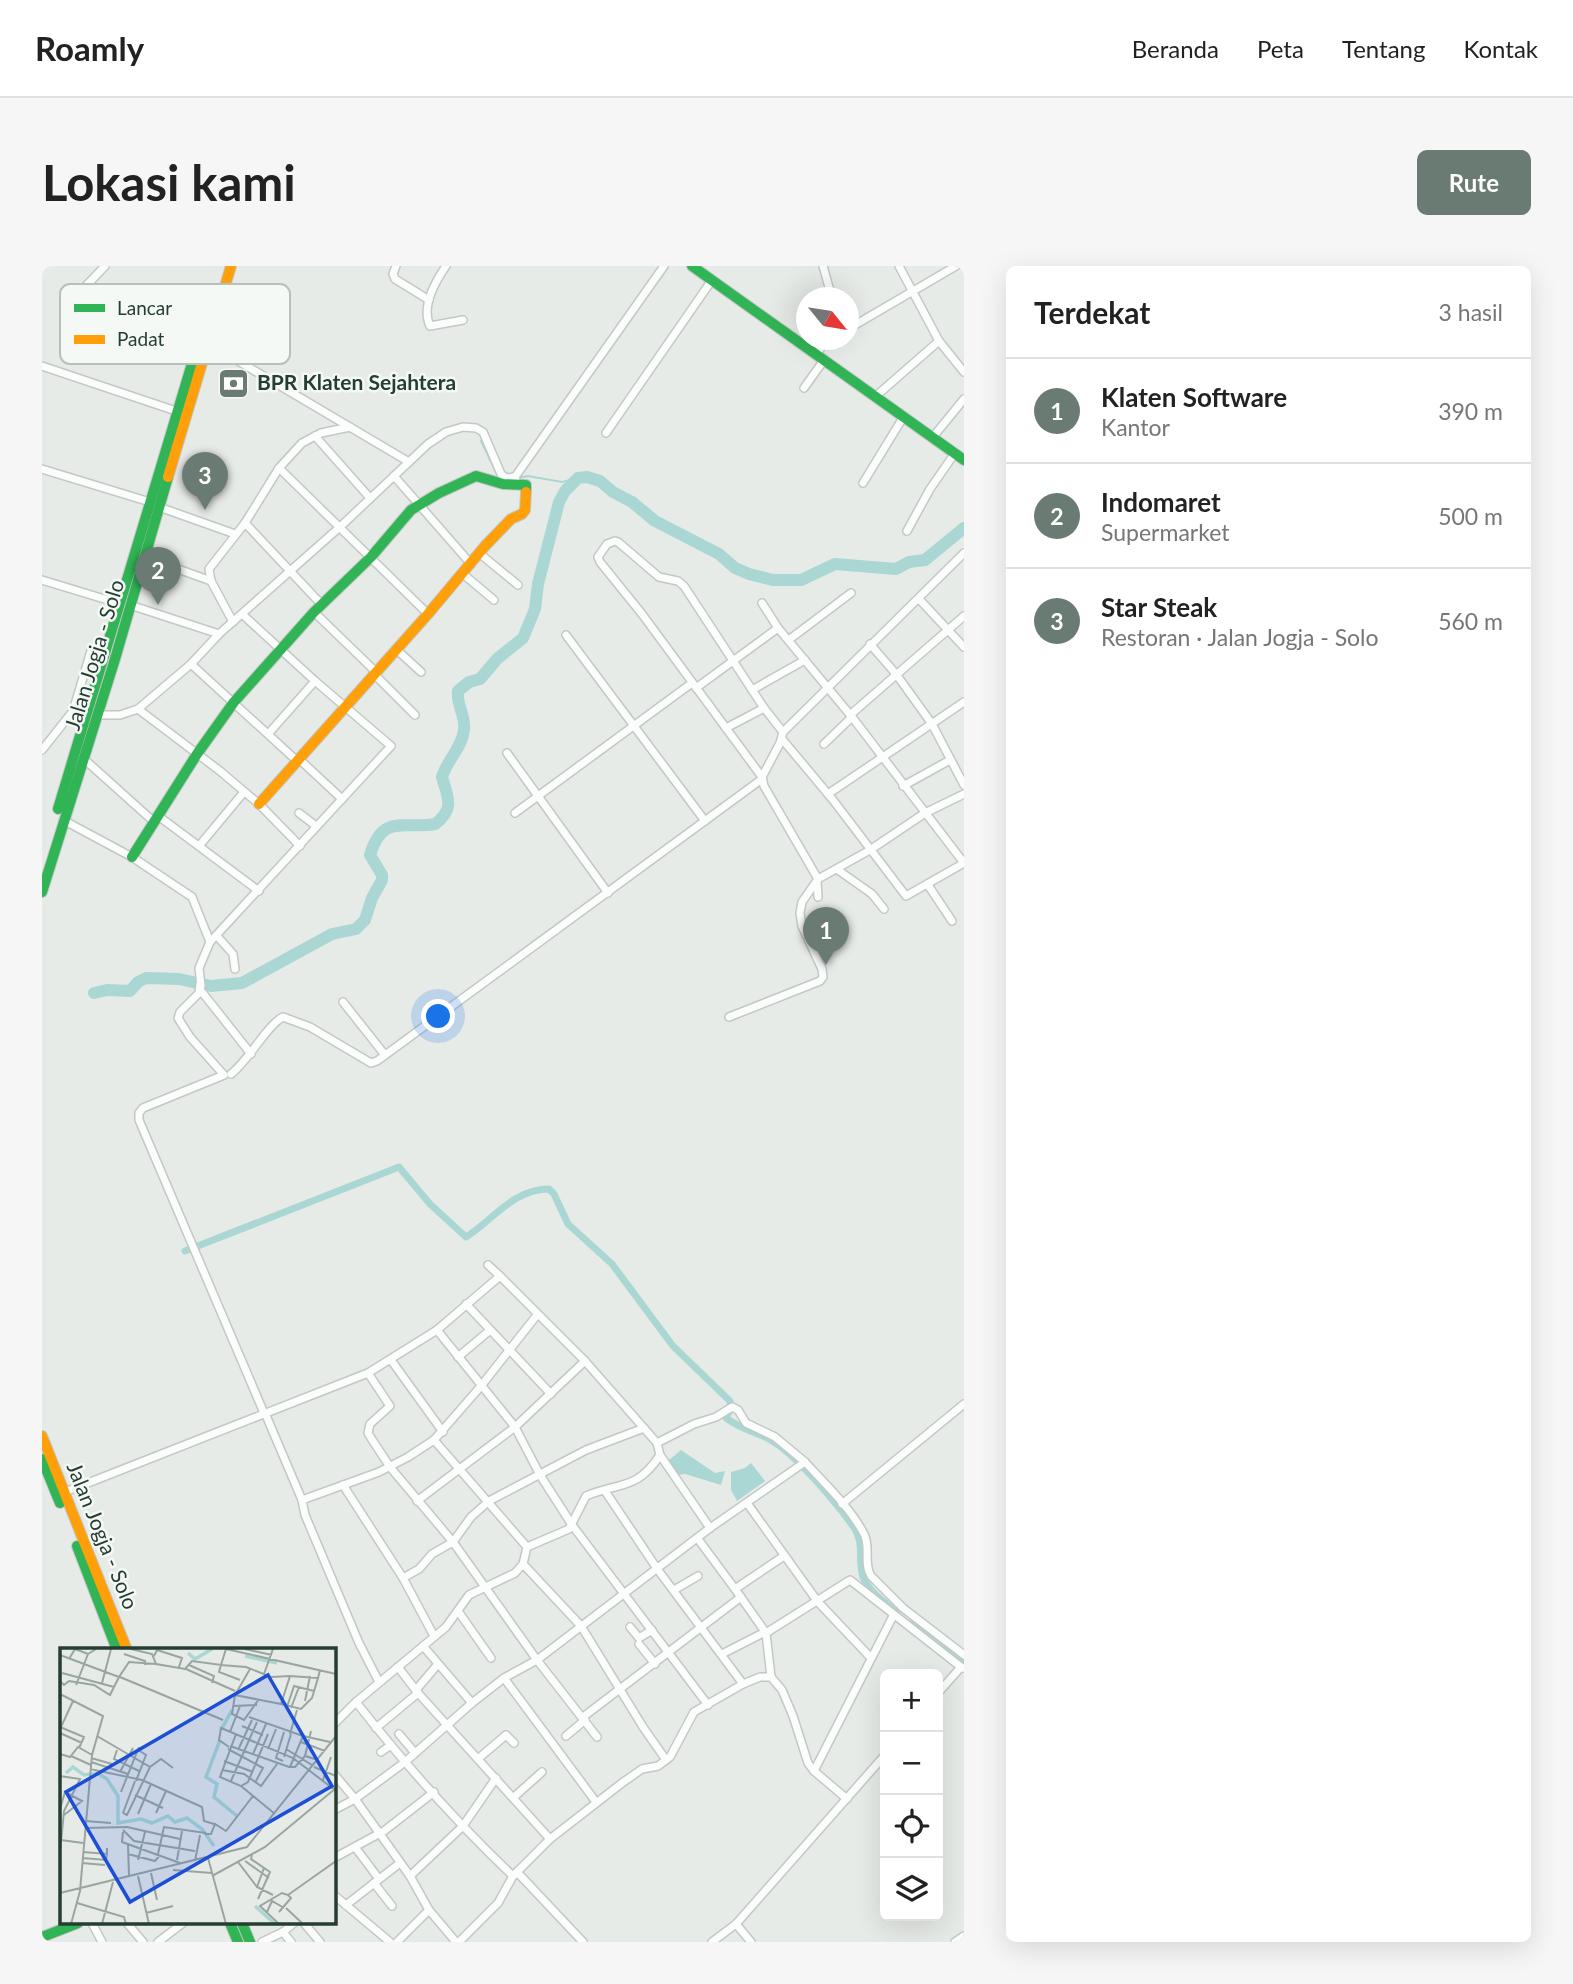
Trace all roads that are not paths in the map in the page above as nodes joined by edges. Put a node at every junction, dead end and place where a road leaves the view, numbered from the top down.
1 (105, 266) edge
2 (221, 266) edge
3 (230, 266) edge
4 (396, 266) edge
5 (446, 266) edge
6 (664, 266) edge
7 (692, 266) edge
8 (823, 266) edge
9 (899, 266) edge
10 (956, 266) edge
11 (712, 280) junction
12 (88, 284) edge
13 (215, 284) edge
14 (224, 284) edge
15 (829, 287) edge
16 (912, 292) junction
17 (429, 300) junction
18 (463, 320) dead end
19 (859, 323) edge
20 (939, 341) junction
21 (822, 350) edge
22 (820, 357) junction
23 (191, 364) edge
24 (200, 364) edge
25 (243, 364) edge
26 (42, 366) edge
27 (964, 372) edge
28 (804, 388) dead end
29 (876, 396) junction
30 (964, 399) edge
31 (176, 411) junction
32 (904, 416) junction
33 (350, 426) junction
34 (606, 433) dead end
35 (315, 436) junction
36 (933, 437) junction
37 (959, 456) edge
38 (409, 462) junction
39 (42, 468) edge
40 (279, 468) junction
41 (394, 476) junction
42 (516, 480) junction
43 (863, 483) dead end
44 (370, 498) junction
45 (155, 505) junction
46 (419, 505) junction
47 (245, 523) junction
48 (341, 526) junction
49 (907, 531) dead end
50 (236, 534) junction
51 (479, 553) junction
52 (964, 553) edge
53 (371, 556) junction
54 (145, 557) junction
55 (471, 564) junction
56 (290, 571) junction
57 (463, 573) junction
58 (42, 580) edge
59 (211, 580) junction
60 (519, 585) dead end
61 (850, 593) dead end
62 (919, 599) junction
63 (494, 600) dead end
64 (762, 603) dead end
65 (125, 605) junction
66 (318, 608) junction
67 (242, 614) junction
68 (428, 614) junction
69 (964, 617) edge
70 (233, 622) junction
71 (778, 628) junction
72 (949, 631) junction
73 (219, 634) junction
74 (566, 635) dead end
75 (790, 639) junction
76 (870, 644) junction
77 (964, 647) edge
78 (396, 649) junction
79 (280, 650) junction
80 (91, 651) dead end
81 (111, 653) junction
82 (805, 660) junction
83 (733, 661) junction
84 (191, 664) junction
85 (421, 672) dead end
86 (375, 673) junction
87 (896, 674) junction
88 (315, 681) junction
89 (694, 686) junction
90 (827, 688) junction
91 (752, 691) junction
92 (234, 702) junction
93 (964, 702) edge
94 (345, 707) junction
95 (764, 708) junction
96 (138, 709) junction
97 (98, 715) junction
98 (415, 715) dead end
99 (851, 716) junction
100 (932, 724) junction
101 (632, 725) junction
102 (726, 728) junction
103 (269, 733) junction
104 (782, 736) junction
105 (824, 744) dead end
106 (42, 750) edge
107 (507, 753) dead end
108 (197, 754) junction
109 (882, 758) junction
110 (84, 759) junction
111 (297, 759) junction
112 (950, 760) junction
113 (762, 778) junction
114 (964, 785) edge
115 (904, 786) junction
116 (244, 792) junction
117 (828, 794) junction
118 (964, 794) edge
119 (538, 795) junction
120 (342, 799) junction
121 (259, 804) junction
122 (299, 813) dead end
123 (515, 813) dead end
124 (925, 813) junction
125 (155, 818) junction
126 (63, 820) junction
127 (705, 821) junction
128 (316, 826) junction
129 (199, 846) junction
130 (300, 846) junction
131 (870, 850) junction
132 (132, 857) junction
133 (42, 862) edge
134 (964, 863) edge
135 (838, 870) junction
136 (818, 880) junction
137 (928, 885) junction
138 (259, 891) junction
139 (42, 892) edge
140 (608, 892) junction
141 (818, 897) dead end
142 (884, 909) dead end
143 (952, 921) dead end
144 (217, 936) junction
145 (210, 942) junction
146 (235, 969) dead end
147 (201, 987) junction
148 (343, 1002) dead end
149 (729, 1017) dead end
150 (251, 1055) junction
151 (386, 1055) junction
152 (231, 1074) dead end
153 (488, 1265) dead end
154 (500, 1276) junction
155 (466, 1304) junction
156 (537, 1315) junction
157 (437, 1330) junction
158 (489, 1331) junction
159 (509, 1351) junction
160 (458, 1357) junction
161 (391, 1360) junction
162 (585, 1362) junction
163 (368, 1373) junction
164 (481, 1386) junction
165 (551, 1394) junction
166 (964, 1404) edge
167 (264, 1413) junction
168 (515, 1427) junction
169 (644, 1428) junction
170 (443, 1432) junction
171 (42, 1436) edge
172 (435, 1440) junction
173 (657, 1443) junction
174 (660, 1455) junction
175 (42, 1460) edge
176 (804, 1462) junction
177 (390, 1467) junction
178 (459, 1468) junction
179 (540, 1475) junction
180 (343, 1485) junction
181 (605, 1491) junction
182 (65, 1492) junction
183 (302, 1500) junction
184 (417, 1501) junction
185 (489, 1501) junction
186 (747, 1503) junction
187 (842, 1504) junction
188 (572, 1525) junction
189 (710, 1528) junction
190 (698, 1539) junction
191 (453, 1542) junction
192 (527, 1547) junction
193 (784, 1556) junction
194 (523, 1564) junction
195 (658, 1570) junction
196 (698, 1576) dead end
197 (404, 1578) junction
198 (485, 1588) junction
199 (736, 1589) junction
200 (674, 1590) junction
201 (624, 1595) junction
202 (741, 1597) junction
203 (817, 1601) junction
204 (458, 1611) junction
205 (893, 1616) junction
206 (581, 1626) junction
207 (630, 1627) dead end
208 (702, 1627) junction
209 (652, 1630) junction
210 (765, 1633) junction
211 (434, 1636) junction
212 (639, 1644) dead end
213 (423, 1646) junction
214 (116, 1648) edge
215 (126, 1648) edge
216 (670, 1653) junction
217 (722, 1654) junction
218 (964, 1655) edge
219 (491, 1658) dead end
220 (871, 1658) junction
221 (537, 1660) junction
222 (438, 1664) junction
223 (654, 1664) junction
224 (398, 1667) junction
225 (962, 1668) edge
226 (771, 1677) junction
227 (504, 1678) junction
228 (379, 1682) junction
229 (743, 1684) junction
230 (943, 1688) edge
231 (621, 1690) junction
232 (417, 1692) junction
233 (356, 1702) junction
234 (472, 1703) junction
235 (708, 1704) junction
236 (584, 1719) junction
237 (336, 1722) edge
238 (447, 1725) junction
239 (376, 1728) junction
240 (399, 1734) dead end
241 (566, 1737) dead end
242 (597, 1737) dead end
243 (514, 1743) dead end
244 (391, 1745) junction
245 (381, 1752) dead end
246 (415, 1753) junction
247 (479, 1758) junction
248 (666, 1760) junction
249 (880, 1761) edge
250 (405, 1762) junction
251 (814, 1771) junction
252 (542, 1772) dead end
253 (336, 1776) edge
254 (496, 1778) junction
255 (434, 1792) junction
256 (514, 1797) junction
257 (355, 1799) junction
258 (847, 1799) junction
259 (596, 1802) junction
260 (336, 1809) edge
261 (463, 1826) junction
262 (379, 1834) junction
263 (550, 1839) junction
264 (355, 1847) junction
265 (336, 1857) edge
266 (400, 1863) junction
267 (515, 1874) junction
268 (410, 1877) junction
269 (377, 1881) junction
270 (336, 1897) edge
271 (346, 1905) junction
272 (392, 1906) dead end
273 (429, 1910) junction
274 (75, 1924) edge
275 (93, 1924) edge
276 (128, 1924) edge
277 (182, 1924) edge
278 (230, 1924) edge
279 (242, 1924) edge
280 (293, 1924) edge
281 (305, 1924) edge
282 (736, 1924) junction
283 (283, 1931) junction
284 (964, 1936) edge
285 (42, 1937) edge
286 (102, 1942) edge
287 (143, 1942) edge
288 (158, 1942) edge
289 (238, 1942) edge
290 (250, 1942) edge
291 (262, 1942) edge
292 (291, 1942) edge
293 (320, 1942) edge
294 (390, 1942) edge
295 (397, 1942) edge
296 (458, 1942) edge
297 (583, 1942) edge
298 (712, 1942) edge
299 (751, 1942) edge
300 (955, 1942) edge

1 - 12 street
2 - 13 main road, Jalan Jogja - Solo
3 - 14 main road, Jalan Jogja - Solo
4 - 17 street
5 - 17 street
6 - 42 street
7 - 11 main road
8 - 15 street
9 - 16 street
10 - 16 street
11 - 22 main road
11 - 34 street
16 - 19 street
16 - 20 street
17 - 18 street
20 - 27 street
20 - 29 street
21 - 22 street
22 - 28 street
22 - 29 main road
23 - 31 main road, Jalan Jogja - Solo
24 - 45 main road, Jalan Jogja - Solo
25 - 33 street
26 - 31 street
29 - 32 main road
30 - 36 street
31 - 45 main road, Jalan Jogja - Solo
32 - 36 main road
32 - 43 street
33 - 35 street
33 - 38 street
35 - 40 street
35 - 44 street
36 - 37 main road
37 - 49 street
38 - 41 street
38 - 42 street
39 - 45 street
40 - 47 street
40 - 48 street
41 - 44 street
41 - 46 street
42 - 46 main road
42 - 51 main road
44 - 48 street
45 - 50 street
45 - 54 main road, Jalan Jogja - Solo
45 - 65 main road, Jalan Jogja - Solo
46 - 53 main road
46 - 55 street
47 - 50 street
47 - 56 street
48 - 53 street
48 - 56 street
50 - 59 street
51 - 55 main road
51 - 60 street
52 - 62 street
53 - 66 main road
53 - 68 street
54 - 59 street
54 - 65 main road, Jalan Jogja - Solo
55 - 57 main road
56 - 66 street
56 - 67 street
57 - 63 street
57 - 68 main road
58 - 65 street
59 - 70 street
61 - 75 street
62 - 72 street
62 - 76 street
64 - 71 street
65 - 73 street
65 - 81 main road, Jalan Jogja - Solo
66 - 79 main road
66 - 86 street
67 - 70 street
67 - 79 street
68 - 78 main road
69 - 72 street
70 - 73 street
71 - 75 street
71 - 83 street
72 - 77 street
72 - 87 street
73 - 84 street
74 - 101 street
75 - 82 street
76 - 87 street
76 - 90 street
78 - 85 street
78 - 86 main road
79 - 88 street
79 - 92 main road
80 - 106 street
81 - 97 main road, Jalan Jogja - Solo
81 - 133 main road
82 - 90 street
82 - 91 street
83 - 89 street
83 - 89 street
83 - 91 street
84 - 92 street
84 - 96 street
86 - 94 main road
86 - 98 street
87 - 99 street
87 - 100 street
88 - 94 street
88 - 103 street
89 - 101 street
89 - 102 street
90 - 99 street
90 - 104 street
91 - 95 street
92 - 103 street
92 - 108 main road
93 - 100 street
94 - 111 main road
94 - 120 street
95 - 102 street
95 - 104 street
96 - 97 street
96 - 108 street
97 - 110 main road, Jalan Jogja - Solo
99 - 105 street
99 - 109 street
100 - 109 street
100 - 112 street
101 - 119 street
101 - 127 street
102 - 113 street
103 - 111 street
104 - 113 street
104 - 117 street
107 - 119 street
108 - 116 street
108 - 125 main road
109 - 115 street
109 - 117 street
110 - 125 street
110 - 126 main road, Jalan Jogja - Solo
111 - 120 street
111 - 121 main road
112 - 114 street
112 - 115 street
113 - 127 street
113 - 136 street
115 - 124 street
116 - 121 street
116 - 129 street
117 - 131 street
118 - 124 street
119 - 123 street
119 - 140 street
120 - 128 street
121 - 130 street
122 - 128 street
124 - 131 street
124 - 134 street
125 - 129 street
125 - 132 main road
126 - 132 street
126 - 139 main road, Jalan Jogja - Solo
127 - 140 street
128 - 130 street
129 - 138 street
130 - 138 street
131 - 135 street
131 - 137 street
132 - 145 street
134 - 137 street
135 - 136 street
135 - 142 street
136 - 141 street
136 - 149 street
137 - 143 street
138 - 144 street
140 - 151 street
144 - 145 street
144 - 146 street
145 - 147 street
147 - 150 street
147 - 167 street
148 - 151 street
150 - 151 street
150 - 152 street
153 - 154 street
154 - 155 street
154 - 156 street
155 - 157 street
155 - 158 street
156 - 159 street
156 - 162 street
157 - 160 street
157 - 161 street
158 - 159 street
158 - 160 street
159 - 164 street
159 - 165 street
160 - 164 street
161 - 163 street
161 - 170 street
162 - 165 street
162 - 169 street
163 - 167 street
163 - 177 street
164 - 168 street
164 - 170 street
165 - 168 street
166 - 187 street
167 - 182 street
167 - 183 street
168 - 178 street
168 - 179 street
169 - 173 street
169 - 179 street
170 - 172 street
171 - 182 main road, Jalan Jogja - Solo
172 - 177 street
172 - 178 street
173 - 174 street
173 - 176 street
174 - 181 street
174 - 189 street
175 - 214 main road
176 - 186 street
176 - 187 street
177 - 180 street
177 - 184 street
178 - 184 street
178 - 185 street
179 - 185 street
179 - 188 street
180 - 183 street
180 - 197 street
181 - 188 street
181 - 195 street
182 - 215 main road, Jalan Jogja - Solo
183 - 228 street
184 - 191 street
185 - 191 street
185 - 192 street
186 - 189 street
186 - 193 street
187 - 218 street
188 - 192 street
188 - 201 street
189 - 190 street
190 - 195 street
190 - 199 street
191 - 197 street
191 - 198 street
192 - 194 street
193 - 199 street
193 - 203 street
194 - 198 street
194 - 206 street
195 - 200 street
195 - 201 street
196 - 200 street
197 - 211 street
198 - 204 street
198 - 221 street
199 - 202 street
200 - 208 street
201 - 206 street
201 - 209 street
202 - 208 street
202 - 210 street
203 - 205 street
203 - 210 street
203 - 220 street
204 - 211 street
204 - 219 street
205 - 220 street
205 - 225 street
206 - 221 street
206 - 231 street
207 - 209 street
208 - 216 street
208 - 217 street
209 - 216 street
210 - 217 street
210 - 226 street
211 - 213 street
212 - 223 street
213 - 222 street
213 - 224 street
216 - 223 street
216 - 235 street
217 - 229 street
220 - 251 street
221 - 227 street
221 - 236 street
222 - 232 street
222 - 234 street
223 - 231 street
224 - 228 street
224 - 232 street
225 - 230 street
226 - 229 street
226 - 251 street
227 - 234 street
227 - 259 street
228 - 233 street
229 - 235 street
231 - 236 street
231 - 248 street
232 - 238 street
232 - 239 street
233 - 237 street
233 - 239 street
234 - 238 street
235 - 248 street
236 - 241 street
236 - 242 street
238 - 246 street
238 - 247 street
239 - 244 street
240 - 246 street
243 - 247 street
244 - 245 street
244 - 250 street
246 - 250 street
247 - 254 street
248 - 259 street
249 - 258 street
250 - 255 street
250 - 257 street
251 - 258 street
252 - 256 street
253 - 257 street
254 - 256 street
254 - 261 street
255 - 261 street
255 - 262 street
256 - 263 street
257 - 260 street
257 - 262 street
258 - 282 street
259 - 263 street
261 - 267 street
261 - 268 street
262 - 264 street
262 - 266 street
263 - 267 street
264 - 265 street
264 - 269 street
266 - 268 street
266 - 269 street
267 - 296 street
267 - 297 street
268 - 273 street
269 - 271 street
269 - 272 street
270 - 271 street
271 - 294 street
273 - 295 street
273 - 296 street
274 - 285 main road
275 - 286 street
276 - 287 street
277 - 288 street
278 - 289 main road
279 - 290 main road
280 - 283 street
281 - 293 street
282 - 298 street
282 - 299 street
283 - 291 street
283 - 292 street
284 - 300 street

